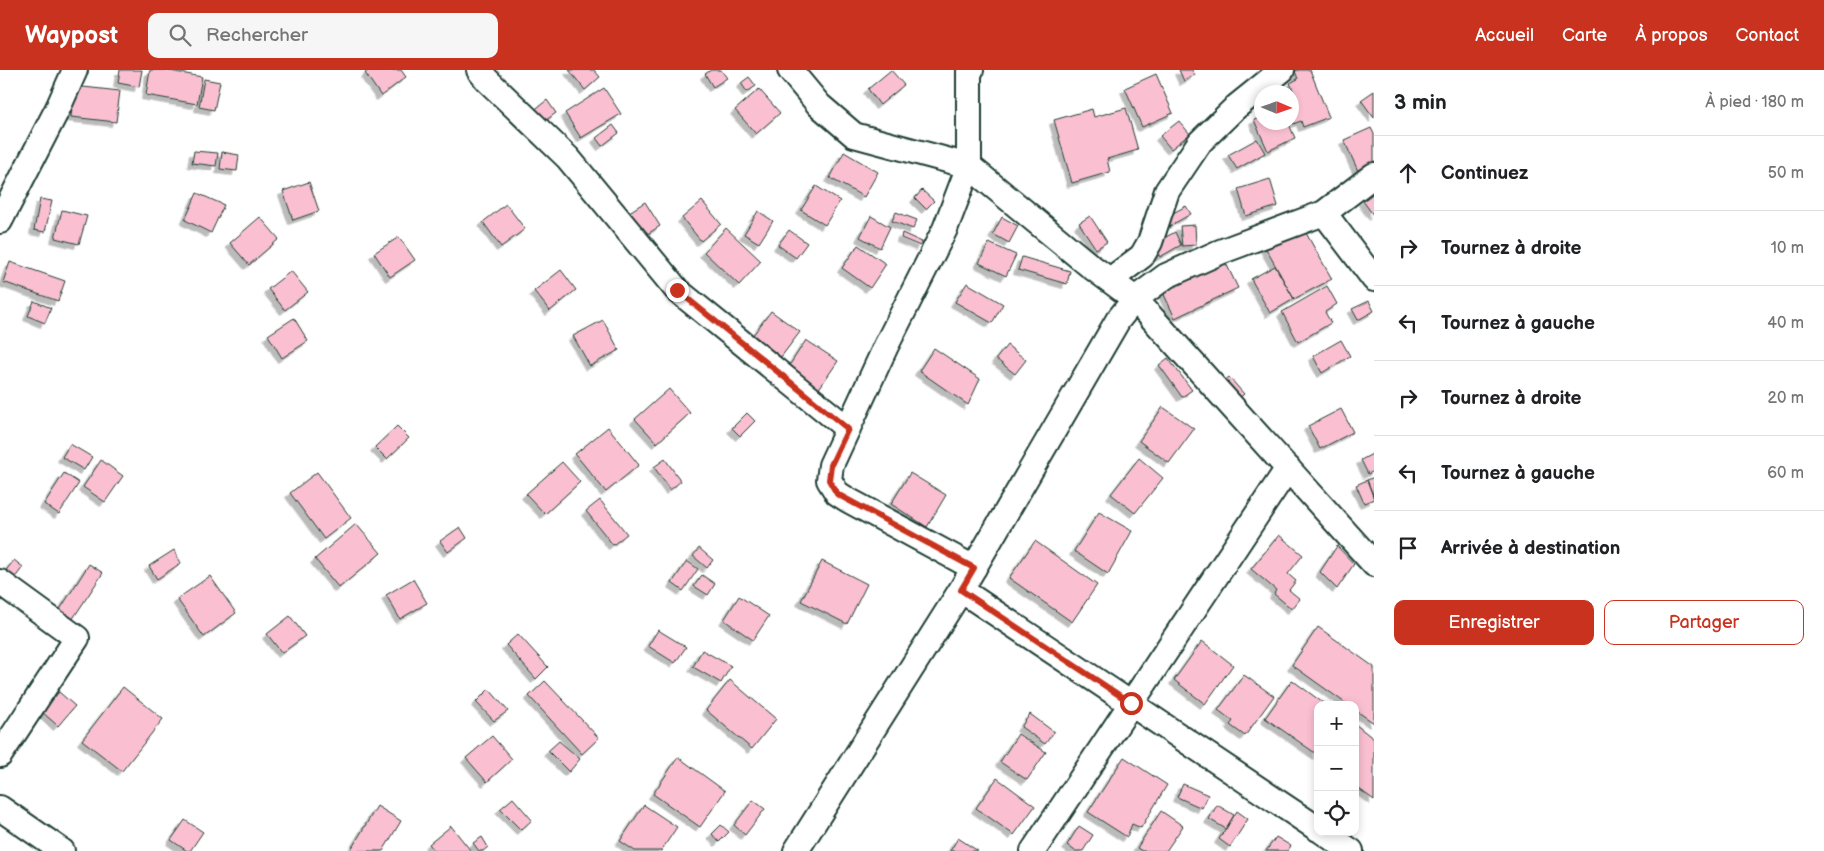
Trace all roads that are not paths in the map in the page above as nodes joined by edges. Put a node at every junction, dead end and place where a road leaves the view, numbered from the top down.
1 (75, 70) edge
2 (479, 70) edge
3 (790, 70) edge
4 (970, 70) edge
5 (1282, 70) edge
6 (969, 166) junction
7 (1374, 175) edge
8 (1324, 213) junction
9 (0, 221) edge
10 (1110, 280) junction
11 (1374, 280) edge
12 (1135, 299) junction
13 (848, 429) junction
14 (1288, 468) junction
15 (1374, 564) edge
16 (974, 568) junction
17 (0, 582) edge
18 (961, 590) junction
19 (1131, 703) junction
20 (0, 755) edge
21 (0, 808) edge
22 (1332, 841) edge
23 (62, 851) edge
24 (796, 851) edge
25 (1033, 851) edge

1 - 9 street
2 - 13 street
3 - 6 street
4 - 6 street
5 - 10 street
6 - 10 street
6 - 13 street
7 - 8 street
8 - 11 street
8 - 12 street
10 - 12 street
12 - 14 street
12 - 16 street
13 - 16 street
14 - 15 street
14 - 19 street
16 - 18 street
17 - 20 street
18 - 19 street
18 - 24 street
19 - 22 street
19 - 25 street
21 - 23 street

